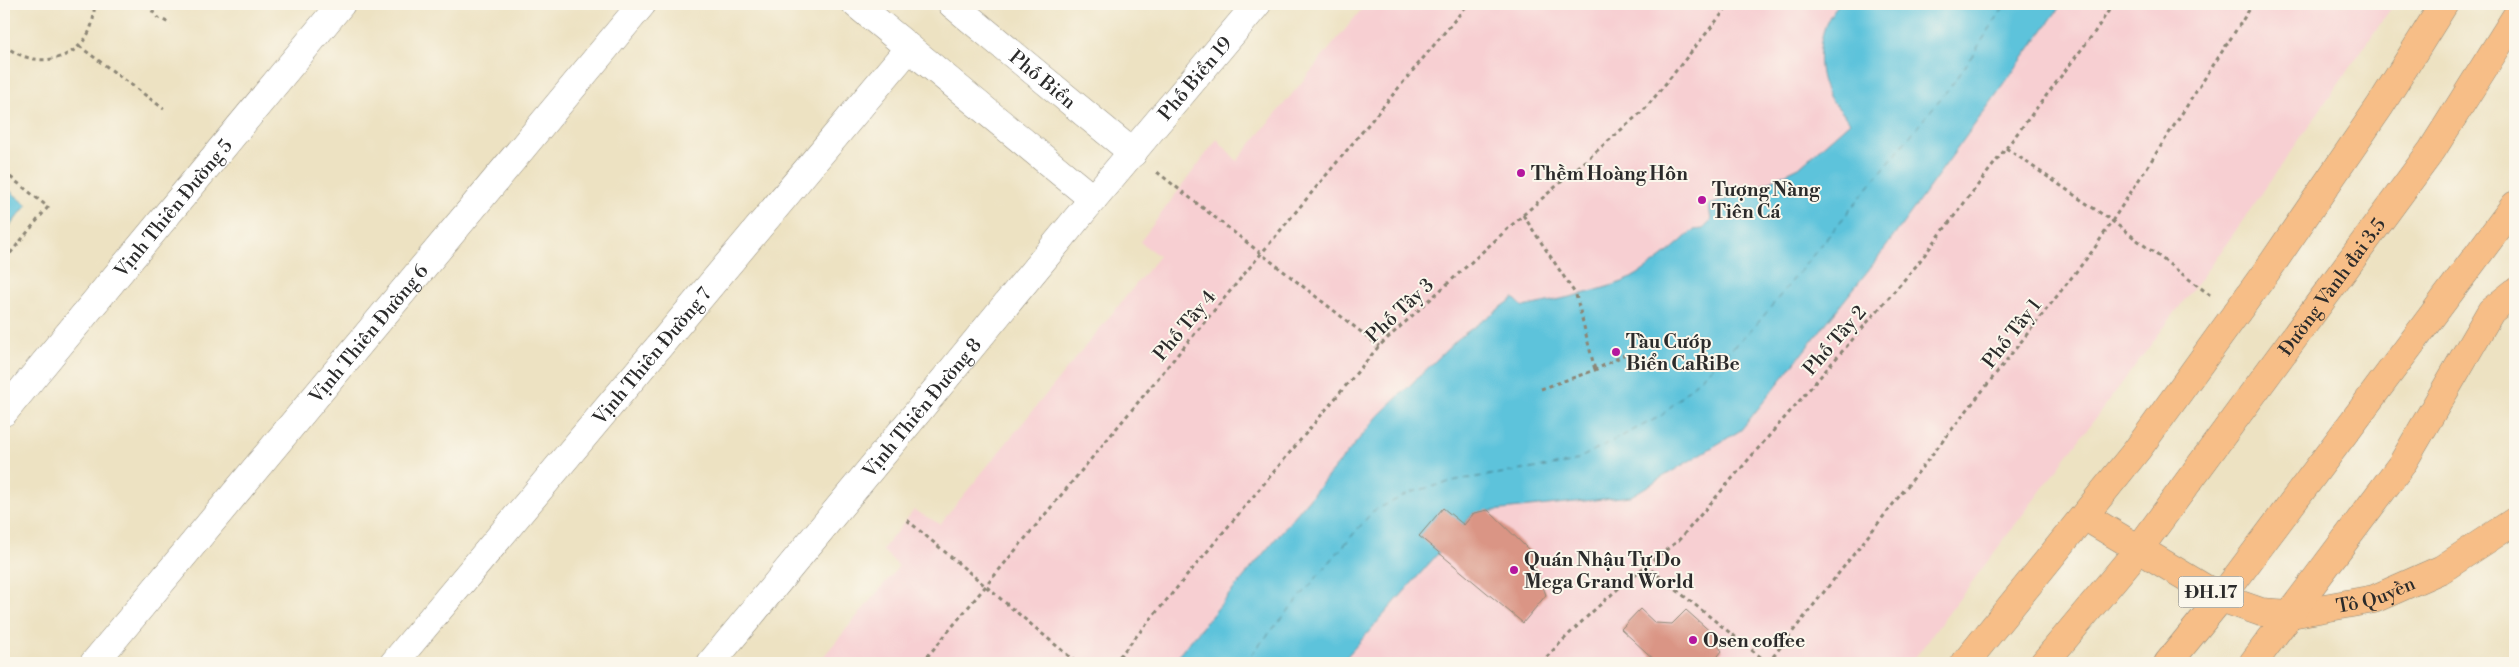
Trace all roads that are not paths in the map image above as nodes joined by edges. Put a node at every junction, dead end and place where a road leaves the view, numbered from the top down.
1 (341, 4) edge
2 (642, 4) edge
3 (856, 4) edge
4 (952, 4) edge
5 (1257, 4) edge
6 (2444, 4) edge
7 (2515, 18) edge
8 (909, 48) junction
9 (1133, 153) junction
10 (1093, 199) junction
11 (2515, 205) edge
12 (2515, 292) edge
13 (4, 412) edge
14 (2084, 516) junction
15 (2515, 521) edge
16 (2138, 550) junction
17 (2221, 598) junction
18 (2291, 614) junction
19 (94, 663) edge
20 (394, 663) edge
21 (711, 663) edge
22 (1965, 663) edge
23 (2044, 663) edge
24 (2168, 663) edge
25 (2253, 663) edge

1 - 13 street, Vịnh Thiên Đường 5
2 - 19 street, Vịnh Thiên Đường 6
3 - 8 street
4 - 9 street, Phố Biển
5 - 9 street, Phố Biển 19
6 - 14 main road
7 - 16 main road, Đường Vành đai 3.5
8 - 10 street
8 - 20 street, Vịnh Thiên Đường 7
9 - 10 street, Vịnh Thiên Đường 8
10 - 21 street, Vịnh Thiên Đường 8
11 - 17 main road
12 - 18 main road
14 - 16 main road, Tô Quyền / ĐH.17
14 - 22 main road
15 - 18 main road, Tô Quyền / ĐH.17
16 - 17 main road, Tô Quyền / ĐH.17
16 - 23 main road
17 - 18 main road, Tô Quyền / ĐH.17
17 - 24 main road
18 - 25 main road

